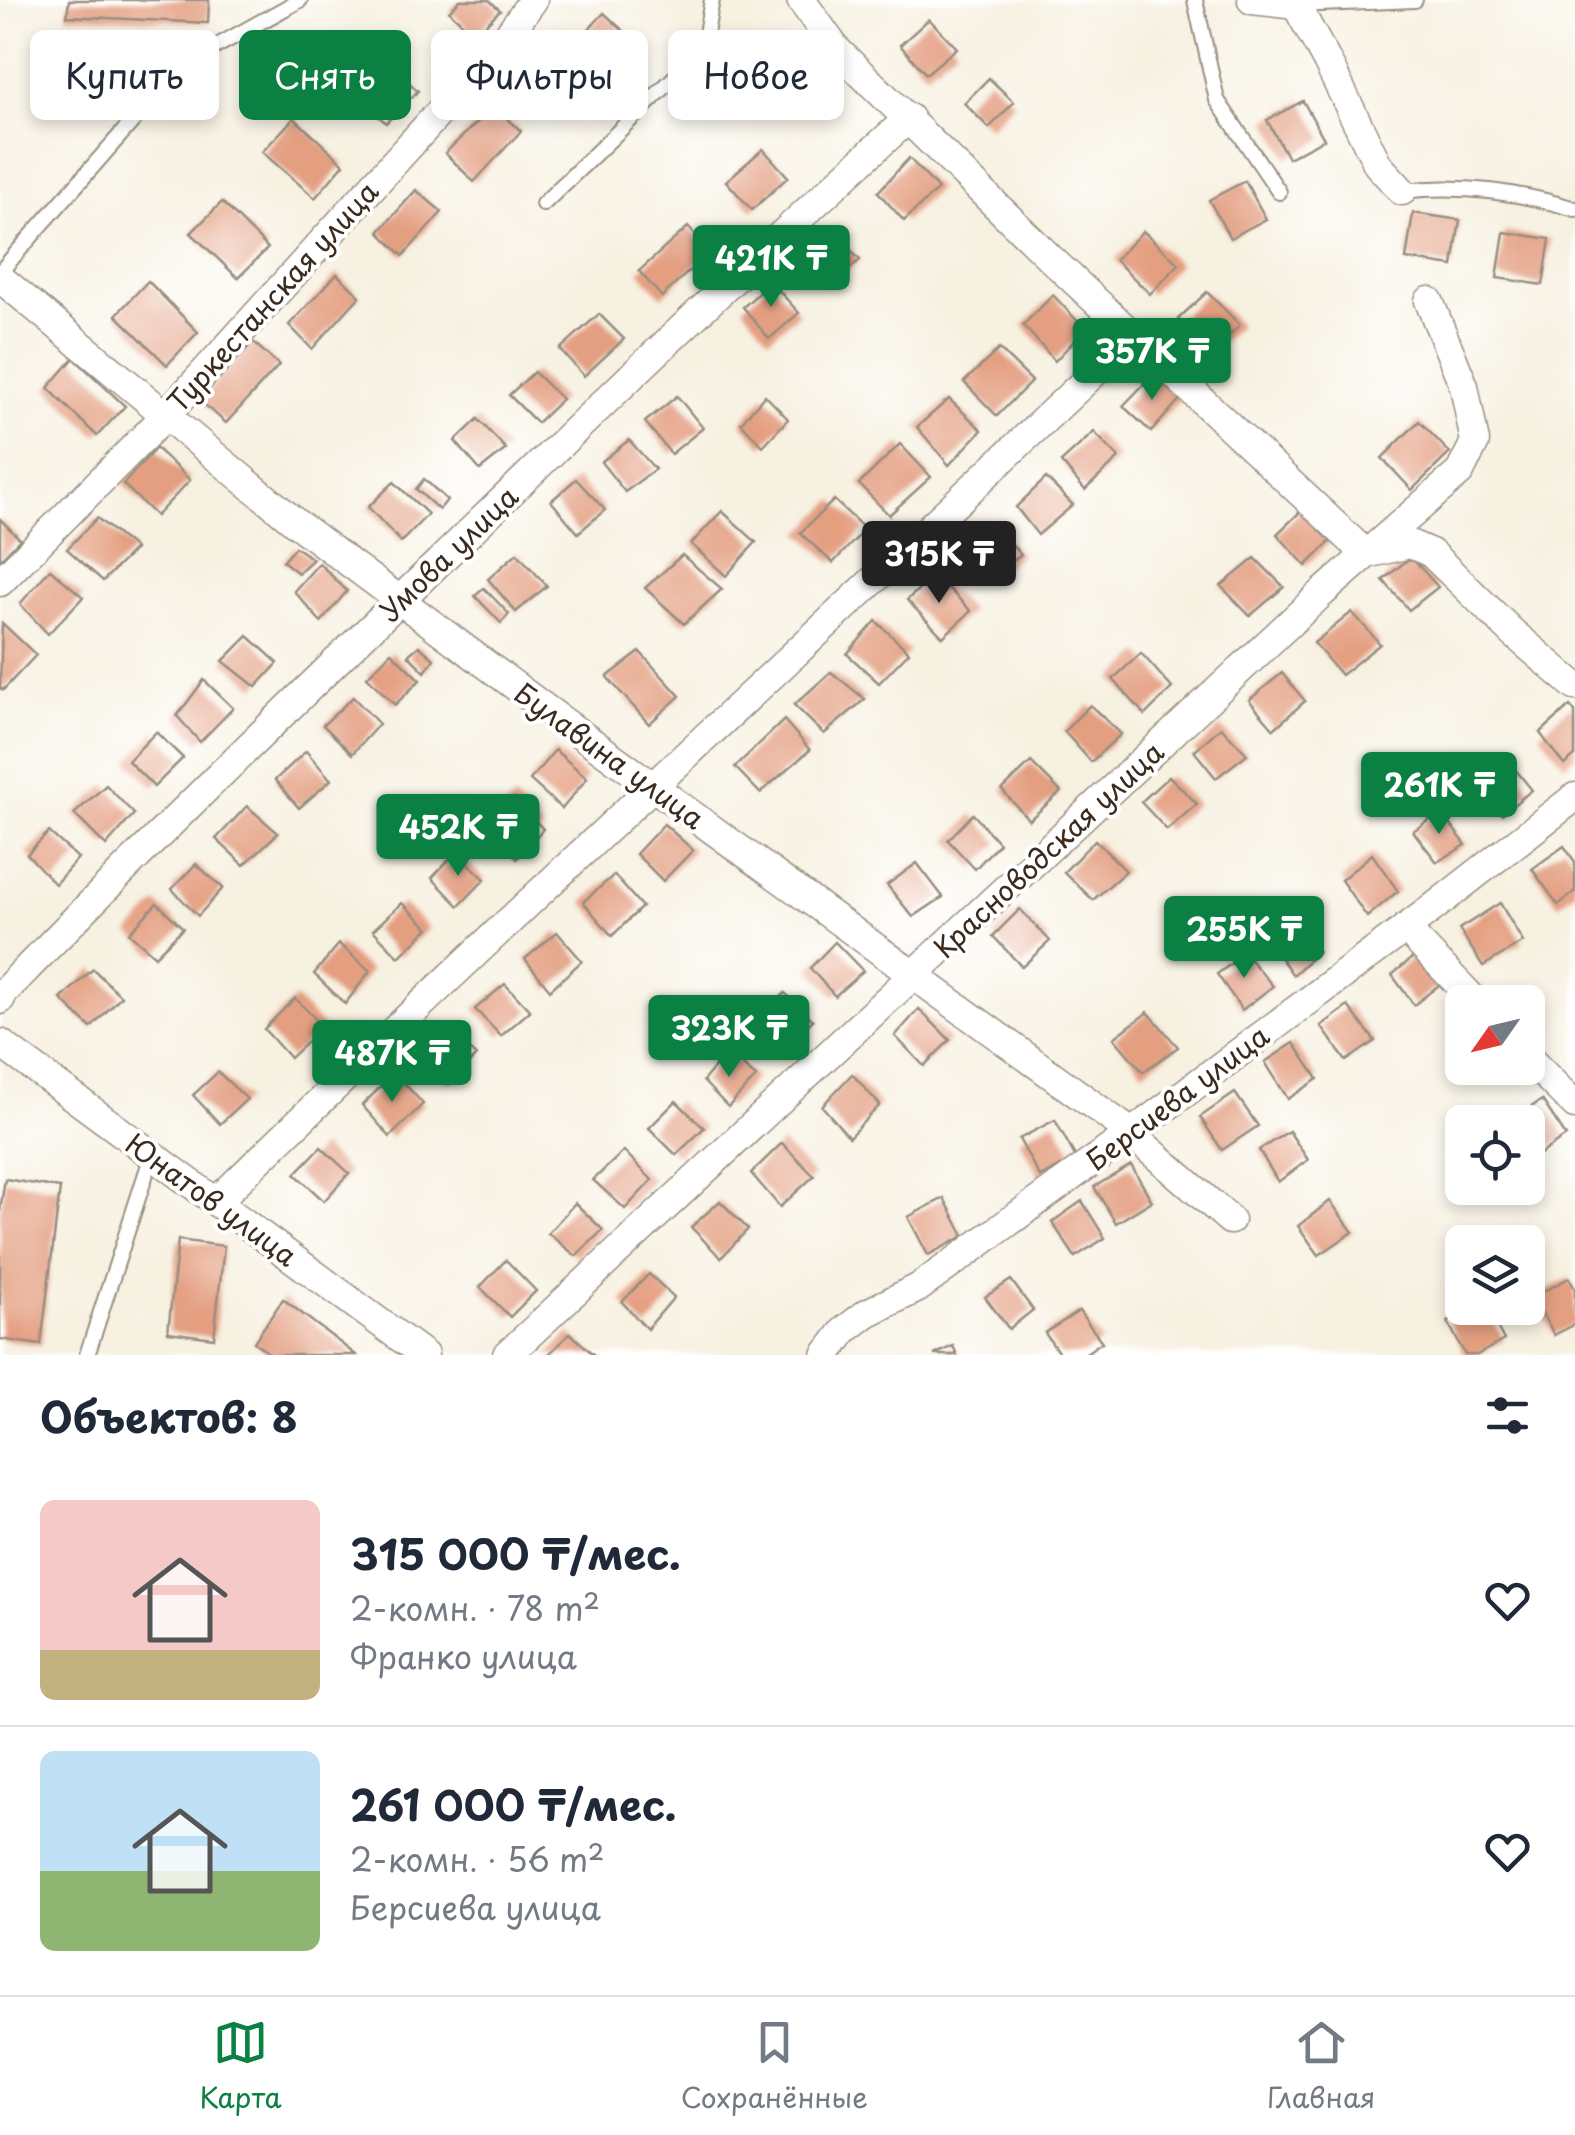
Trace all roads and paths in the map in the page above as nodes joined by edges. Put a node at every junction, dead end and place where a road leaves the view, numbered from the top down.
1 (300, 0) edge
2 (533, 0) edge
3 (712, 0) edge
4 (801, 0) edge
5 (1196, 0) edge
6 (1252, 0) edge
7 (1415, 0) edge
8 (1296, 5) junction
9 (908, 118) junction
10 (1402, 191) joint
11 (1279, 192) dead end
12 (543, 204) dead end
13 (1575, 209) edge
14 (0, 275) edge
15 (1429, 301) dead end
16 (1134, 335) junction
17 (164, 416) junction
18 (1366, 554) junction
19 (0, 582) edge
20 (400, 600) junction
21 (1575, 686) edge
22 (651, 785) junction
23 (1575, 796) edge
24 (1405, 928) junction
25 (913, 975) junction
26 (1460, 985) edge
27 (0, 1000) edge
28 (0, 1043) edge
29 (1545, 1075) edge
30 (1575, 1105) edge
31 (1130, 1134) junction
32 (152, 1155) junction
33 (216, 1202) junction
34 (1230, 1220) dead end
35 (88, 1355) edge
36 (424, 1355) edge
37 (506, 1355) edge
38 (826, 1355) edge

1 - 14 lane
2 - 17 street, Туркестанская улица
3 - 12 lane
4 - 9 street
5 - 11 lane
6 - 8 street
7 - 8 lane
8 - 10 street
9 - 16 street
9 - 20 street, Умова улица
10 - 13 lane
14 - 17 street, Булавина улица
15 - 18 street, Красноводская улица
16 - 18 street
16 - 22 street
17 - 19 street, Туркестанская улица
17 - 20 street, Булавина улица
18 - 21 street
18 - 25 street, Красноводская улица
20 - 22 street, Булавина улица
20 - 27 street, Умова улица
22 - 25 street, Булавина улица
22 - 33 street
23 - 24 street, Берсиева улица
24 - 26 street
24 - 31 street, Берсиева улица
25 - 31 street, Булавина улица
25 - 37 street, Красноводская улица
28 - 32 street, Юнатов улица
29 - 30 street
31 - 34 street, Булавина улица
31 - 38 street, Берсиева улица
32 - 33 street, Юнатов улица
32 - 35 lane
33 - 36 street, Юнатов улица

